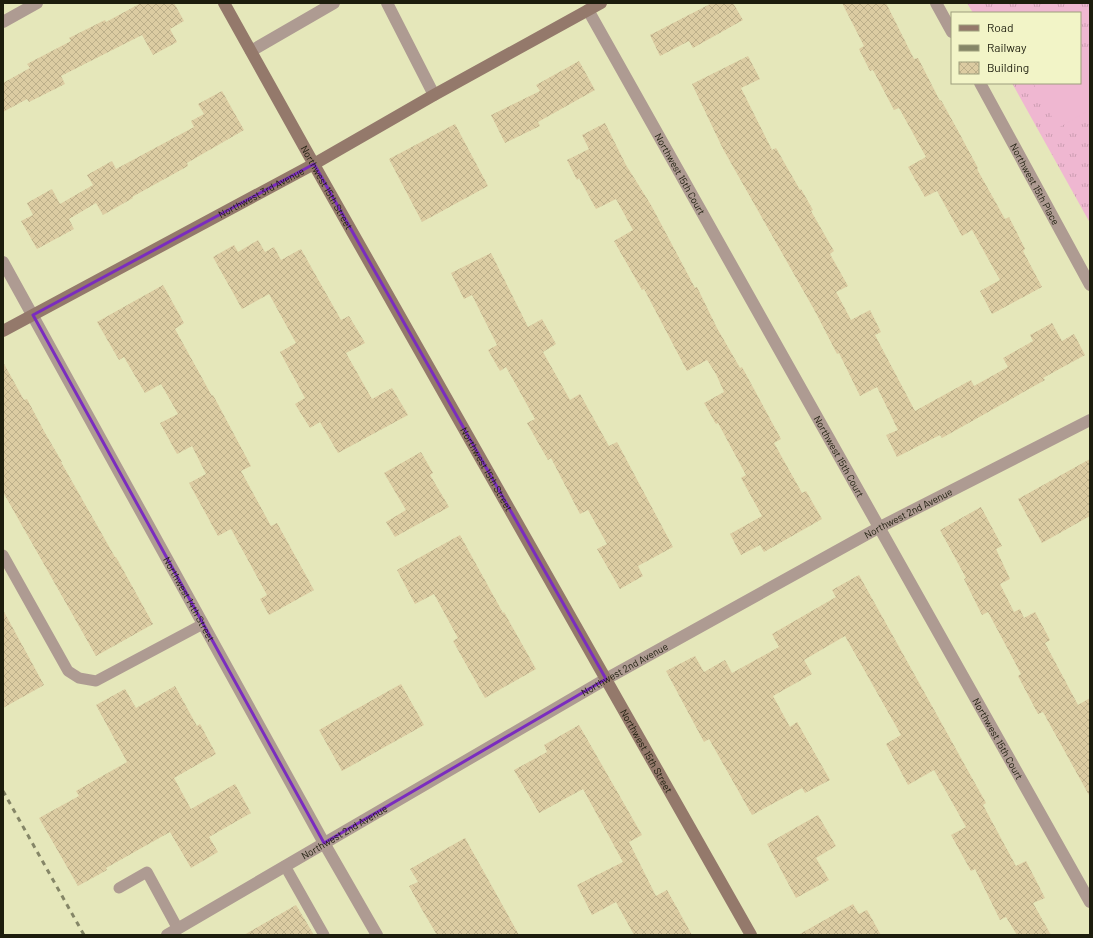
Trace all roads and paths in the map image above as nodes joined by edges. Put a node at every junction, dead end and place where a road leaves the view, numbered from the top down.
1 (37, 3) edge
2 (224, 3) edge
3 (334, 3) edge
4 (387, 3) edge
5 (601, 3) edge
6 (936, 3) edge
7 (588, 10) junction
8 (3, 22) edge
9 (951, 30) edge
10 (251, 51) junction
11 (981, 84) edge
12 (434, 95) junction
13 (314, 164) junction
14 (3, 262) edge
15 (1090, 285) edge
16 (33, 315) junction
17 (3, 331) edge
18 (1090, 420) edge
19 (880, 527) junction
20 (3, 555) edge
21 (204, 624) junction
22 (606, 679) junction
23 (324, 843) junction
24 (285, 866) junction
25 (119, 888) dead end
26 (1090, 902) edge
27 (172, 932) edge
28 (324, 935) edge
29 (376, 935) edge
30 (751, 935) edge

1 - 8 street
2 - 10 street, Northwest 15th Street
3 - 10 street
4 - 12 street
5 - 7 street, Northwest 3rd Avenue
6 - 9 street
7 - 12 street, Northwest 3rd Avenue
7 - 19 street, Northwest 15th Court
10 - 13 street, Northwest 15th Street
11 - 15 street, Northwest 15th Place
12 - 13 street, Northwest 3rd Avenue
13 - 16 street, Northwest 3rd Avenue
13 - 22 street, Northwest 15th Street
14 - 16 street, Northwest 14th Street
16 - 17 street, Northwest 3rd Avenue
16 - 21 street, Northwest 14th Street
18 - 19 street, Northwest 2nd Avenue
19 - 22 street, Northwest 2nd Avenue
19 - 26 street, Northwest 15th Court
20 - 21 lane
21 - 23 street, Northwest 14th Street
22 - 23 street, Northwest 2nd Avenue
22 - 30 street, Northwest 15th Street
23 - 24 street, Northwest 2nd Avenue
23 - 29 street, Northwest 14th Street
24 - 27 street, Northwest 2nd Avenue
24 - 28 lane
25 - 27 lane

